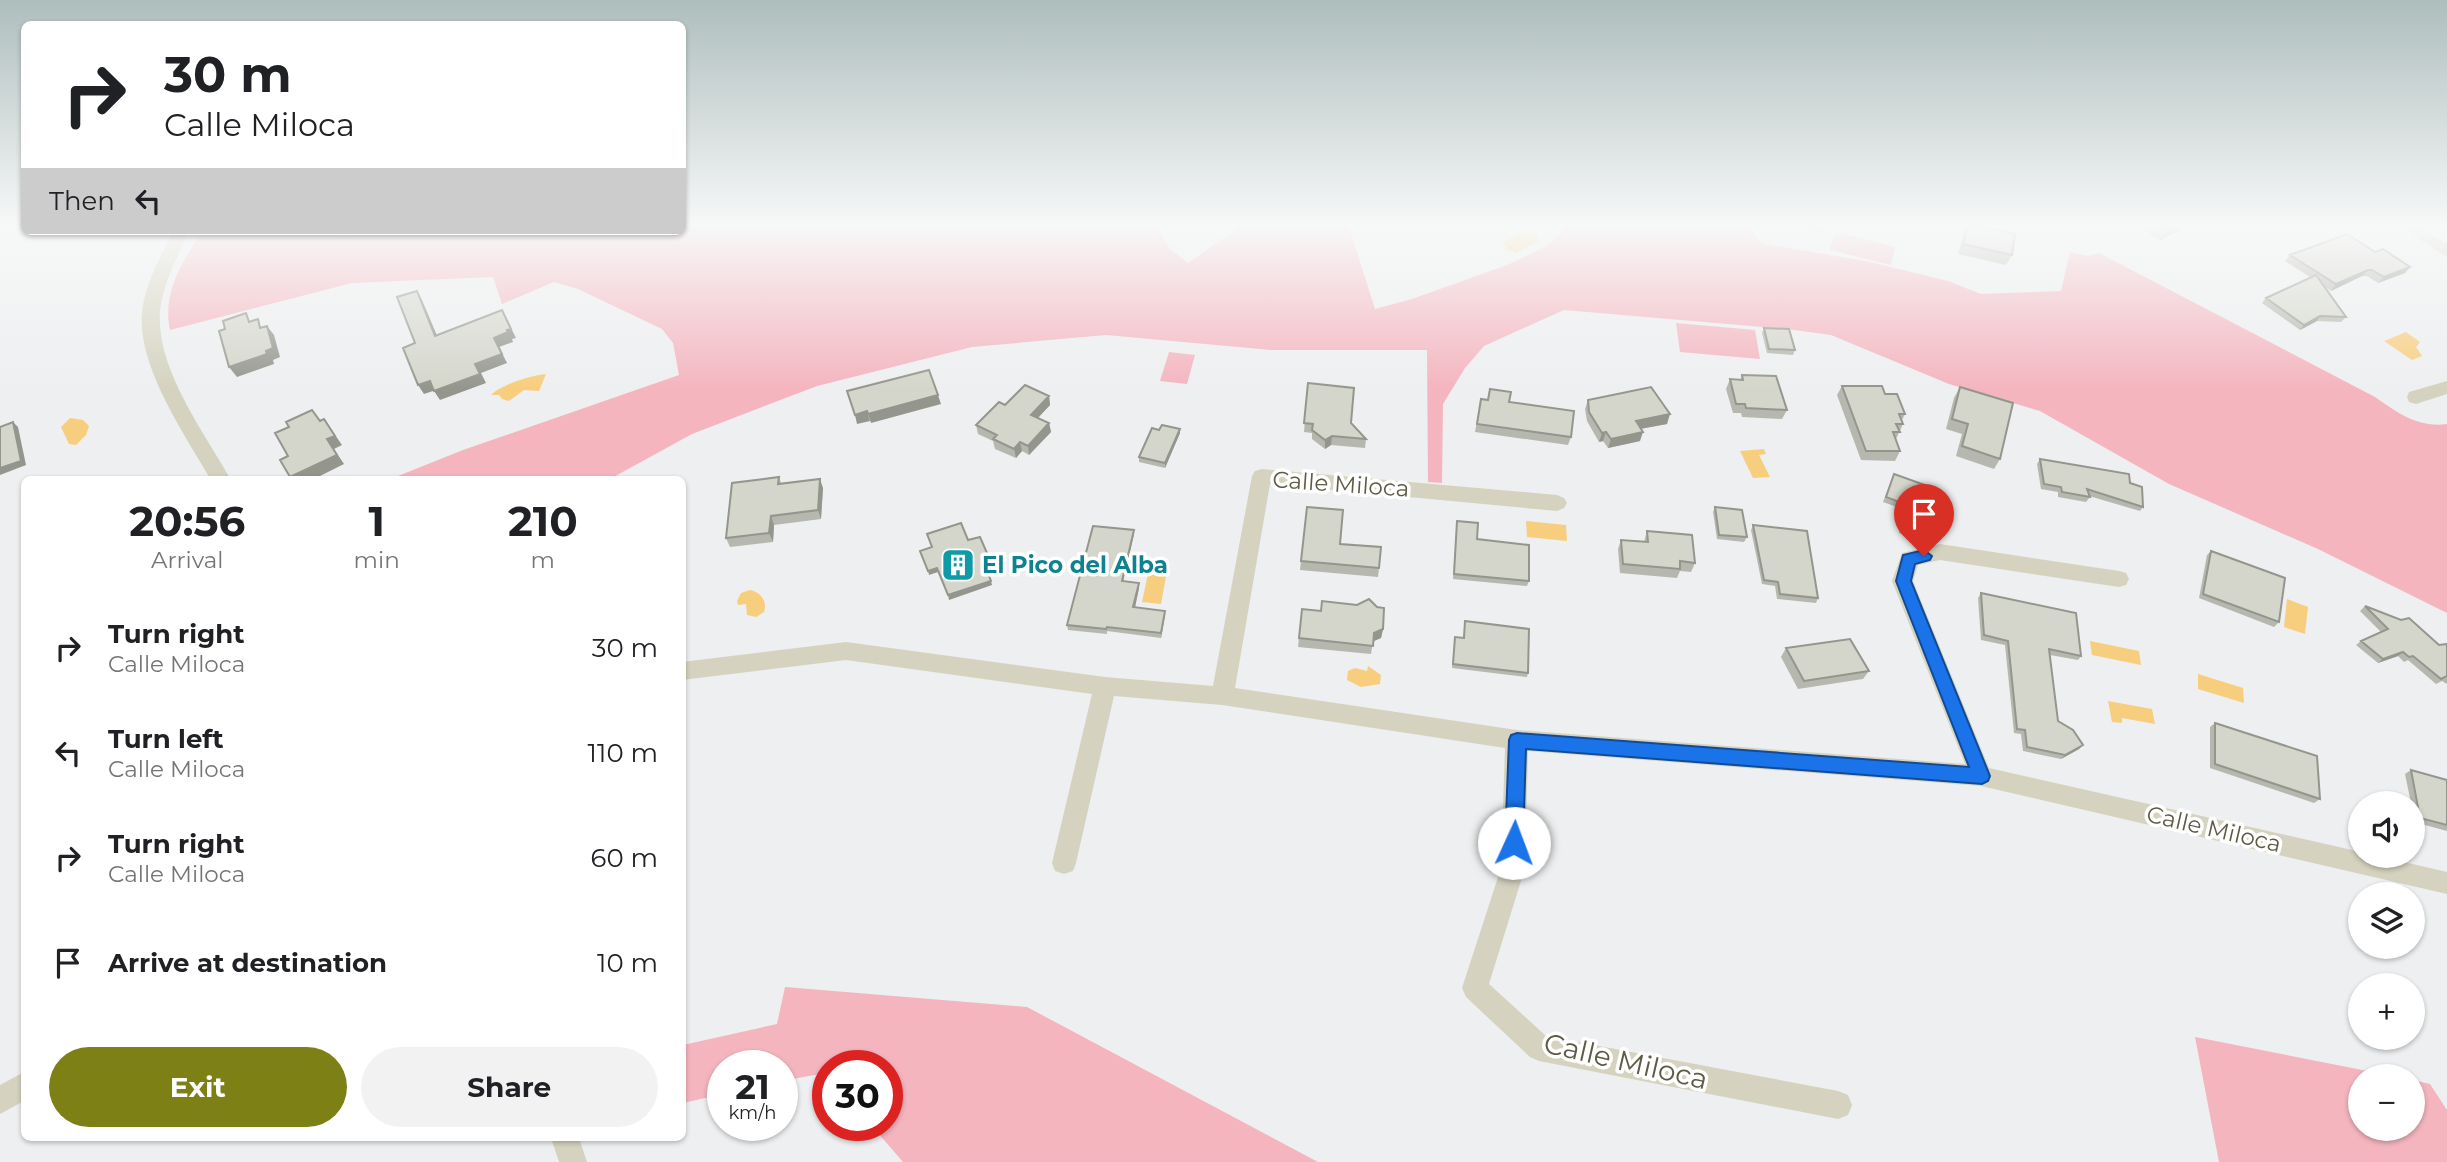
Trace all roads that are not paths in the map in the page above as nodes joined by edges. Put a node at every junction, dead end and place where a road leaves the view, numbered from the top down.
1 (160, 281) edge
2 (2447, 387) edge
3 (2416, 397) dead end
4 (219, 476) edge
5 (1557, 503) dead end
6 (2119, 579) dead end
7 (686, 670) edge
8 (1105, 687) junction
9 (1222, 696) junction
10 (1517, 740) junction
11 (1982, 776) junction
12 (1065, 863) dead end
13 (2447, 883) edge
14 (21, 1088) edge
15 (0, 1100) edge
16 (1838, 1105) dead end
17 (566, 1141) edge
18 (573, 1162) edge

1 - 4 street
2 - 3 street
5 - 9 street, Calle Miloca
6 - 11 street
7 - 8 street, Calle Miloca
8 - 9 street, Calle Miloca
8 - 12 street
9 - 10 street, Calle Miloca
10 - 11 street, Calle Miloca
10 - 16 street, Calle Miloca
11 - 13 street, Calle Miloca
14 - 15 street
17 - 18 street

